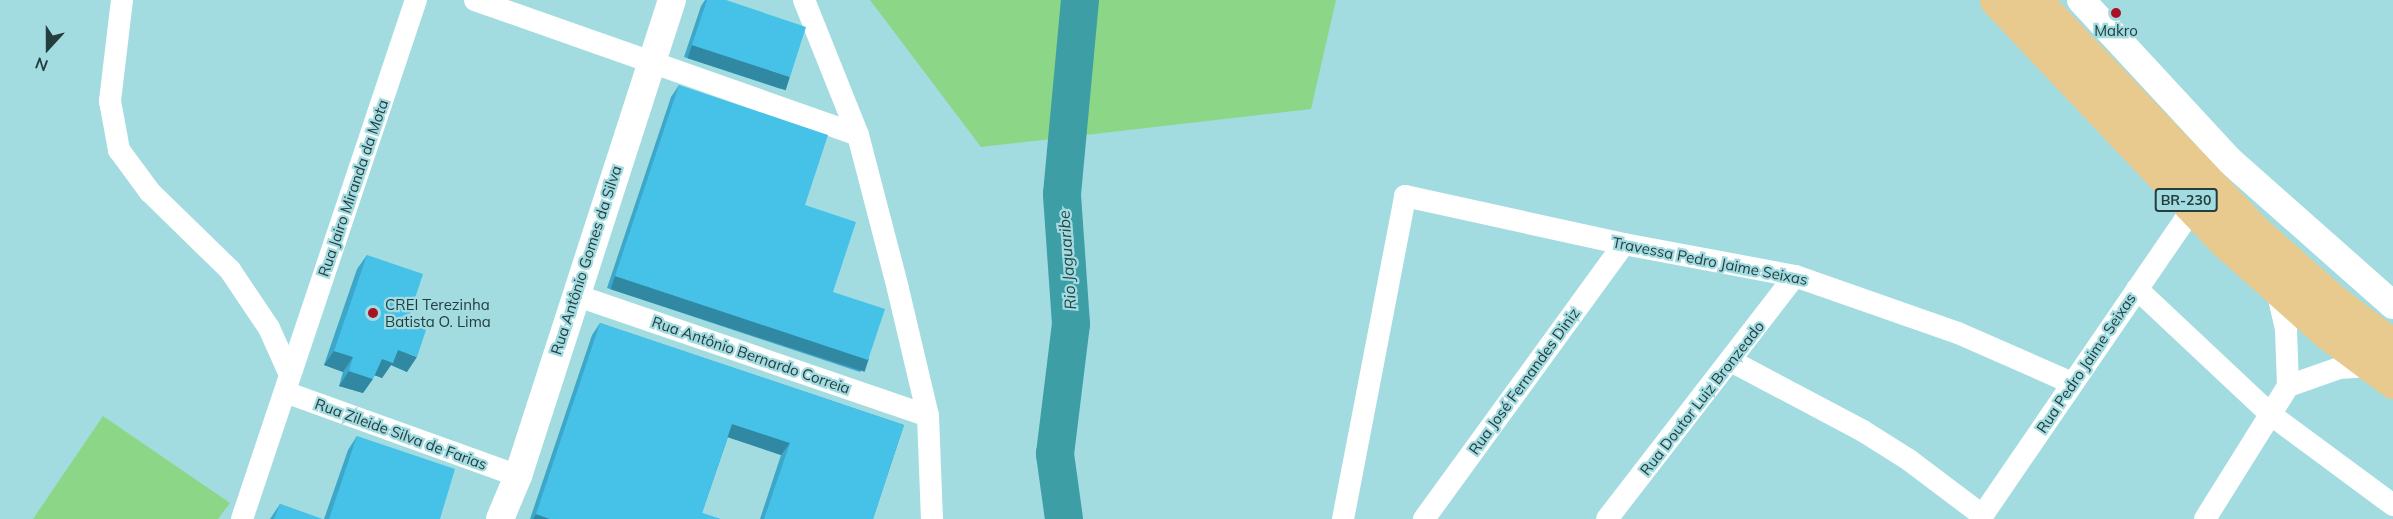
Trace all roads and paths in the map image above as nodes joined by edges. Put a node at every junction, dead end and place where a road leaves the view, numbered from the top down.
1 (122, 0) edge
2 (417, 0) edge
3 (475, 0) edge
4 (672, 0) edge
5 (804, 0) edge
6 (1996, 0) edge
7 (2036, 0) edge
8 (2081, 0) edge
9 (650, 63) junction
10 (858, 135) junction
11 (2193, 208) junction
12 (1623, 244) junction
13 (1795, 276) junction
14 (2137, 289) junction
15 (2277, 290) junction
16 (575, 295) junction
17 (2393, 305) edge
18 (1731, 361) junction
19 (2385, 365) edge
20 (2072, 383) junction
21 (288, 384) junction
22 (2288, 387) junction
23 (2270, 414) junction
24 (928, 416) junction
25 (518, 476) junction
26 (2393, 505) edge
27 (1618, 515) edge
28 (1981, 517) edge
29 (242, 519) edge
30 (500, 519) edge
31 (932, 519) edge
32 (1342, 519) edge
33 (1424, 519) edge
34 (2205, 519) edge

1 - 21 street
2 - 21 street, Rua Jairo Miranda da Mota
3 - 9 street
4 - 9 street, Rua Antônio Gomes da Silva
5 - 10 street
6 - 11 highway, BR-230
7 - 19 highway, BR-230
8 - 17 street
9 - 10 street
9 - 16 street, Rua Antônio Gomes da Silva
10 - 24 street
11 - 14 street, Rua Pedro Jaime Seixas
11 - 15 highway, BR-230
12 - 13 street, Travessa Pedro Jaime Seixas
12 - 32 street, Travessa Pedro Jaime Seixas
12 - 33 street, Rua José Fernandes Diniz
13 - 18 street, Rua Doutor Luiz Bronzeado
13 - 20 street, Travessa Pedro Jaime Seixas
14 - 20 street, Rua Pedro Jaime Seixas
14 - 23 street
15 - 19 highway, BR-230
15 - 22 street
16 - 24 street, Rua Antônio Bernardo Correia
16 - 25 street, Rua Antônio Gomes da Silva
18 - 27 street, Rua Doutor Luiz Bronzeado
18 - 28 street
19 - 22 street
20 - 28 street, Rua Pedro Jaime Seixas
21 - 25 street, Rua Zileide Silva de Farias
21 - 29 street, Rua Jairo Miranda da Mota
22 - 23 street
23 - 26 street
23 - 34 street
24 - 31 street
25 - 30 street, Rua Antônio Gomes da Silva

